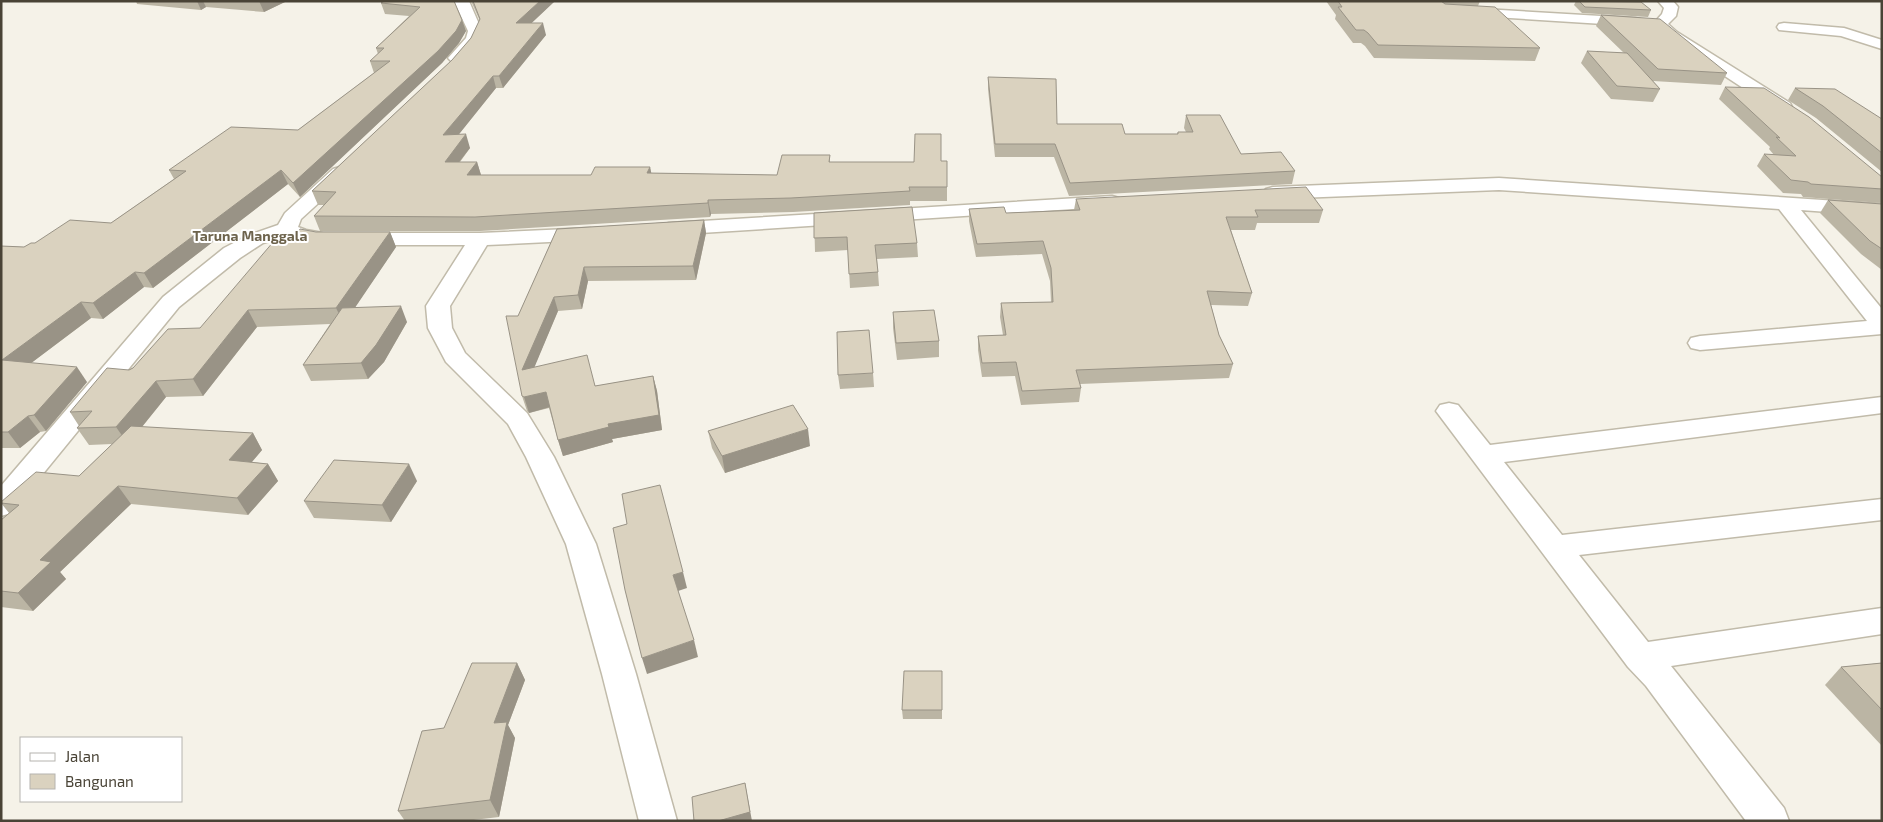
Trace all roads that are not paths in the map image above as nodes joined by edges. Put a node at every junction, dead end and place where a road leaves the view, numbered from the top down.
1 (461, 1) edge
2 (1665, 1) edge
3 (1451, 11) edge
4 (1660, 24) junction
5 (1784, 27) dead end
6 (1882, 46) edge
7 (448, 67) edge
8 (1794, 113) edge
9 (354, 160) edge
10 (1259, 194) edge
11 (1133, 200) edge
12 (1785, 204) junction
13 (1882, 210) edge
14 (287, 229) junction
15 (652, 230) edge
16 (613, 233) edge
17 (480, 239) junction
18 (1882, 326) edge
19 (1700, 343) dead end
20 (1882, 404) edge
21 (1449, 411) dead end
22 (1482, 455) junction
23 (1, 506) edge
24 (1882, 509) edge
25 (1554, 547) junction
26 (1882, 621) edge
27 (1640, 657) junction
28 (658, 821) edge
29 (1770, 821) edge

1 - 7 street
2 - 4 street
3 - 4 street
4 - 8 street
5 - 6 street
9 - 14 street
10 - 12 street
11 - 15 street
12 - 13 street
12 - 18 street
14 - 17 street
14 - 23 street
16 - 17 street
17 - 28 street
18 - 19 street
20 - 22 street
21 - 22 street
22 - 25 street
24 - 25 street
25 - 27 street
26 - 27 street
27 - 29 street

